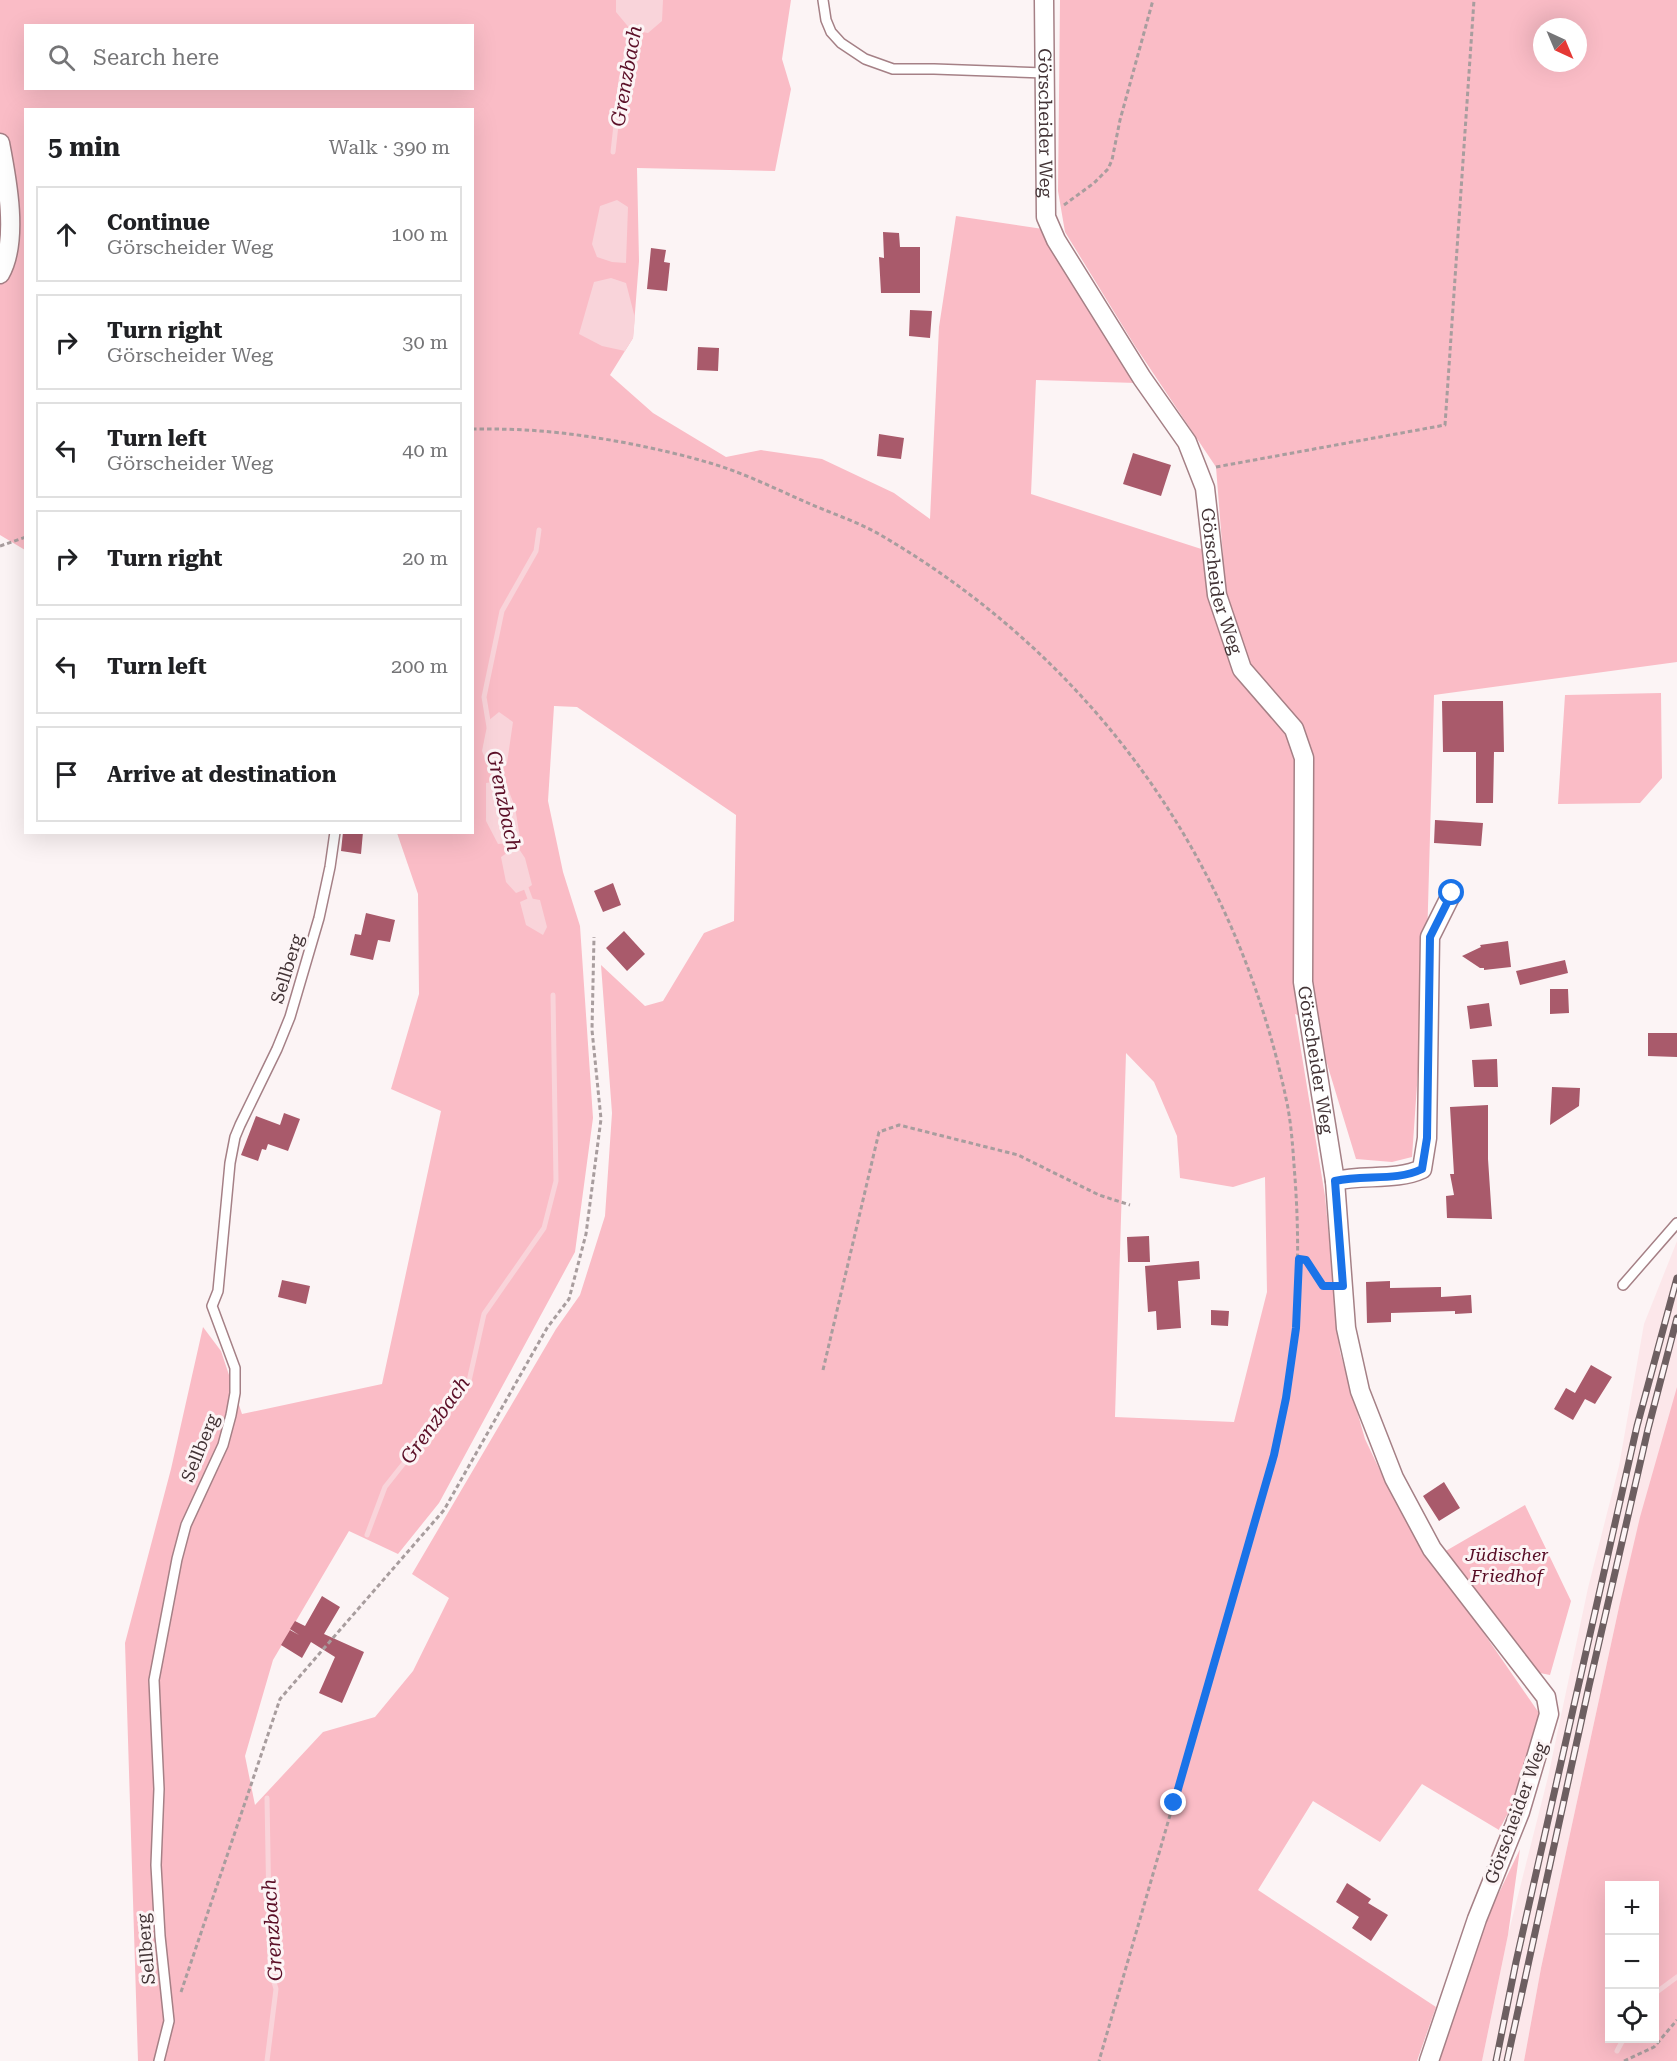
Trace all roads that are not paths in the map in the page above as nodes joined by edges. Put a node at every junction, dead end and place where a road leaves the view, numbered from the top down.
1 (823, 0) edge
2 (1044, 0) edge
3 (1044, 73) junction
4 (0, 143) edge
5 (0, 274) edge
6 (335, 834) edge
7 (1452, 893) dead end
8 (1335, 1181) junction
9 (1677, 1223) edge
10 (1623, 1285) dead end
11 (159, 2061) edge
12 (1429, 2061) edge

1 - 3 lane
2 - 3 street, Görscheider Weg
3 - 8 street, Görscheider Weg
4 - 5 street
6 - 11 lane, Sellberg
7 - 8 street
8 - 12 street, Görscheider Weg
9 - 10 lane

